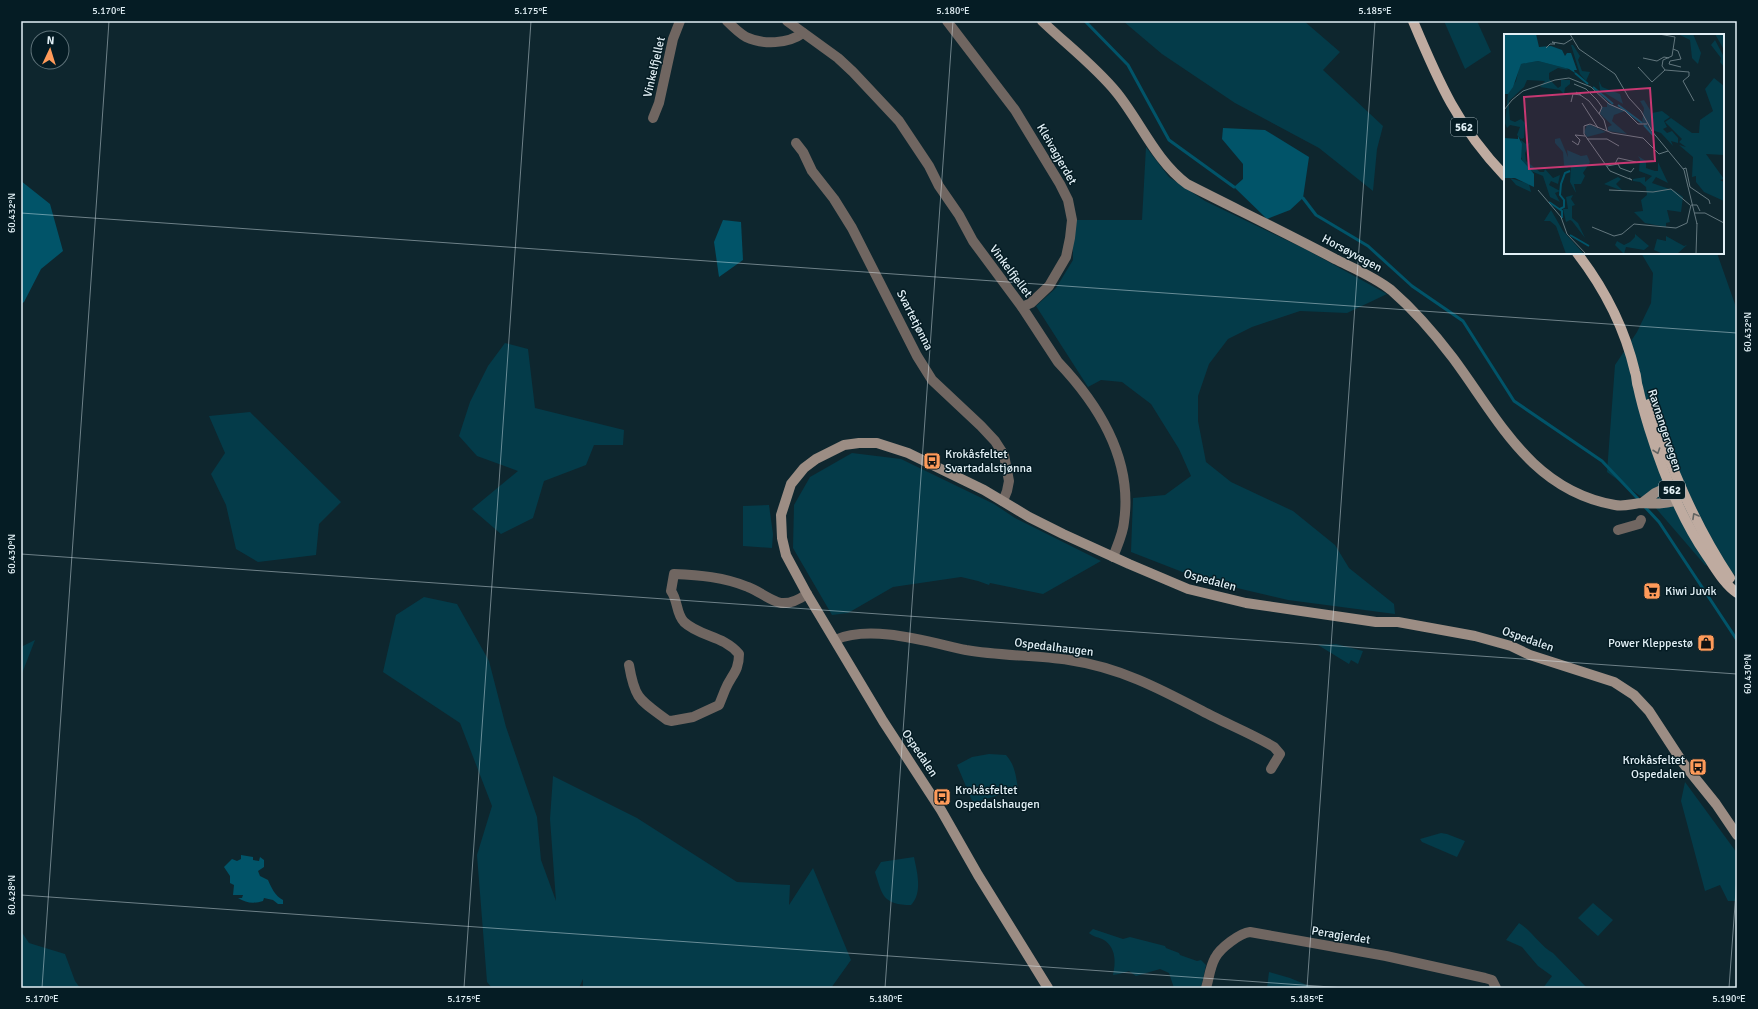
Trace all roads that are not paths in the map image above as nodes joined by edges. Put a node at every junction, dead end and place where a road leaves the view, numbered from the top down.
1 (680, 21) edge
2 (727, 21) edge
3 (787, 21) edge
4 (947, 21) edge
5 (1042, 21) edge
6 (1413, 21) edge
7 (803, 33) junction
8 (653, 118) dead end
9 (796, 143) dead end
10 (1504, 175) edge
11 (1578, 254) edge
12 (1022, 307) junction
13 (1636, 373) junction
14 (1670, 486) junction
15 (1682, 490) junction
16 (1003, 501) junction
17 (1676, 501) junction
18 (1642, 503) junction
19 (1641, 520) dead end
20 (1618, 530) dead end
21 (1113, 557) junction
22 (1737, 592) edge
23 (807, 594) junction
24 (835, 640) junction
25 (630, 665) dead end
26 (1270, 769) dead end
27 (1737, 835) edge
28 (1048, 988) edge
29 (1206, 988) edge
30 (1496, 988) edge

1 - 8 street, Vinkelfjellet
2 - 7 street
3 - 7 street, Vinkelfjellet
4 - 12 street, Kleivagjerdet
5 - 18 street, Horsøyvegen
6 - 10 main road, 562
7 - 12 street, Vinkelfjellet
9 - 16 street, Svartetjønna
11 - 13 main road, Ravnangervegen / 562
12 - 21 street, Vinkelfjellet
13 -> 14 main road, Ravnangervegen / 562
13 - 15 main road, Ravnangervegen / 562
14 - 15 street
14 - 17 main road, Ravnangervegen / 562
14 - 18 street, Horsøyvegen
15 - 17 street
22 -> 15 main road, Ravnangervegen / 562
16 - 21 street, Ospedalen
16 - 23 street, Ospedalen
17 - 18 street, Horsøyvegen
17 - 22 main road, Ravnangervegen / 562
19 - 20 street
21 - 27 street, Ospedalen
23 - 24 street, Ospedalen
23 - 25 street
24 - 26 street, Ospedalhaugen
24 - 28 street, Ospedalen
29 - 30 street, Peragjerdet

